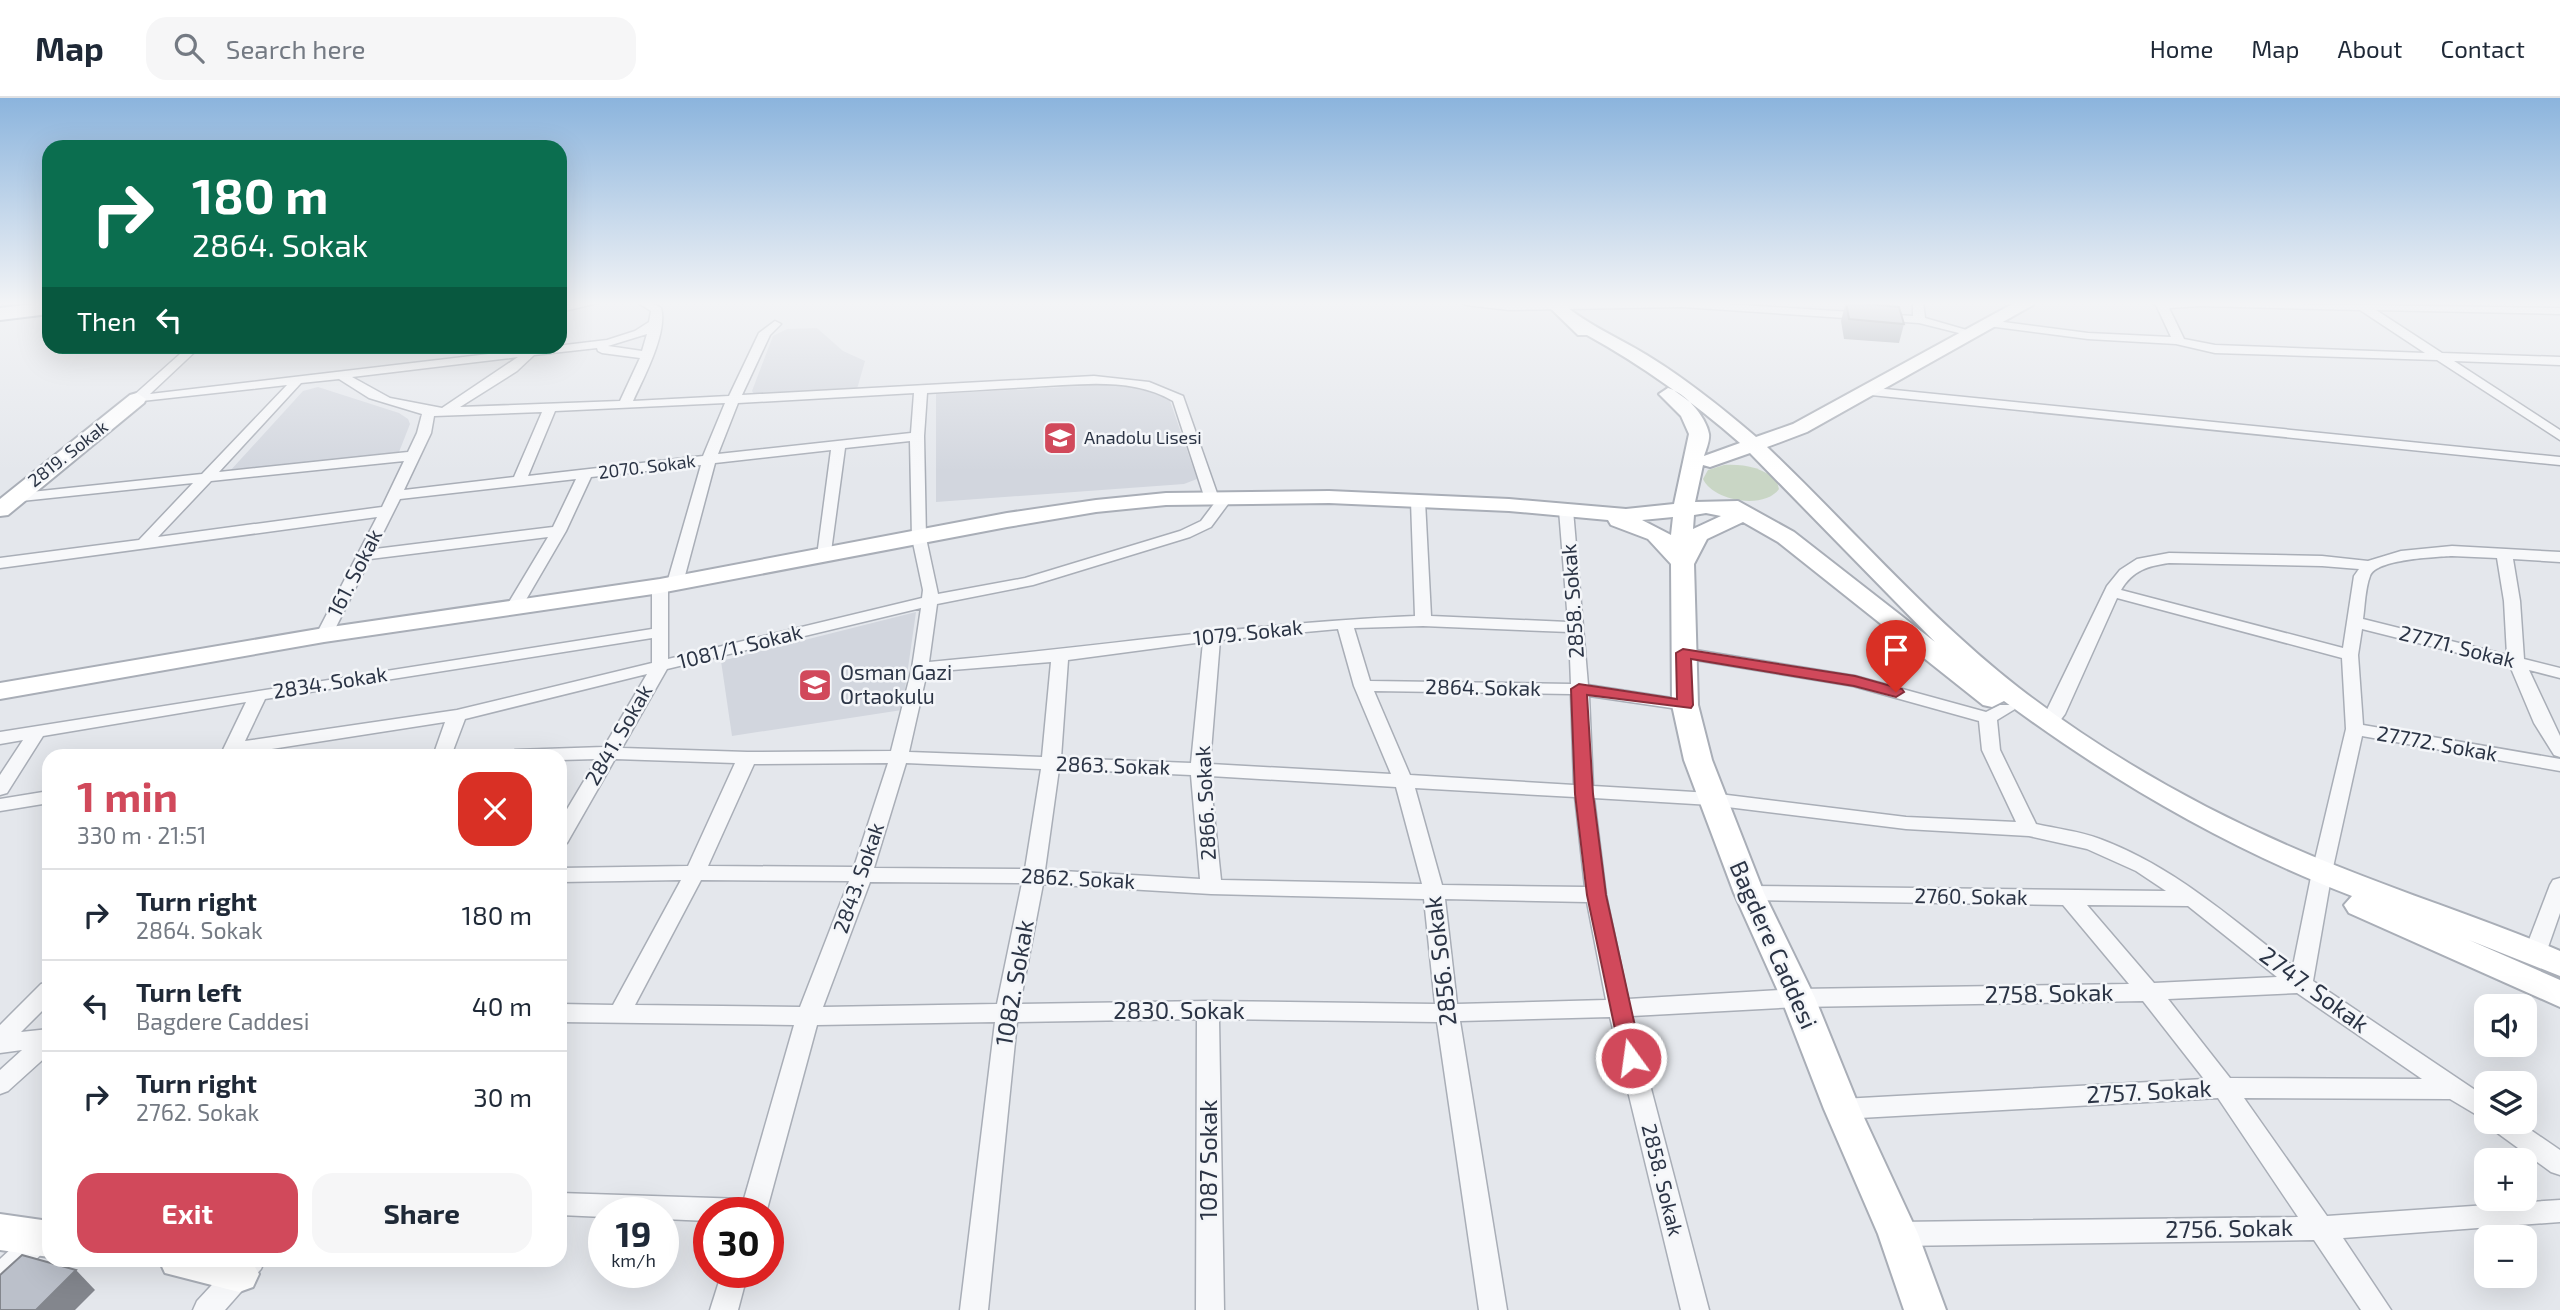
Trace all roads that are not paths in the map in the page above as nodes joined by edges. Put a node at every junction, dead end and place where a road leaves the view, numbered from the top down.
1 (182, 359) edge
2 (482, 359) edge
3 (524, 359) edge
4 (645, 359) edge
5 (753, 359) edge
6 (1619, 359) edge
7 (1640, 359) edge
8 (1926, 359) edge
9 (2442, 359) edge
10 (2463, 359) edge
11 (2560, 361) edge
12 (342, 375) junction
13 (296, 380) junction
14 (921, 388) junction
15 (1872, 393) junction
16 (137, 399) junction
17 (733, 400) junction
18 (625, 405) junction
19 (550, 409) junction
20 (1712, 409) junction
21 (429, 411) junction
22 (444, 412) junction
23 (1800, 428) junction
24 (916, 436) junction
25 (2560, 436) edge
26 (1754, 446) junction
27 (838, 447) junction
28 (413, 456) junction
29 (709, 459) junction
30 (1710, 461) junction
31 (2560, 461) edge
32 (585, 474) junction
33 (1690, 474) junction
34 (204, 480) junction
35 (519, 481) junction
36 (395, 495) junction
37 (1219, 496) junction
38 (1770, 501) junction
39 (1418, 502) junction
40 (6, 504) edge
41 (1684, 508) junction
42 (387, 511) junction
43 (1576, 511) junction
44 (1711, 527) junction
45 (559, 531) junction
46 (1786, 537) junction
47 (919, 538) junction
48 (142, 544) junction
49 (2504, 552) junction
50 (366, 555) junction
51 (825, 556) junction
52 (2560, 557) edge
53 (0, 564) edge
54 (1683, 565) junction
55 (2369, 566) junction
56 (667, 584) junction
57 (2112, 593) junction
58 (928, 601) junction
59 (514, 607) junction
60 (1423, 621) junction
61 (2354, 622) junction
62 (1343, 624) junction
63 (1577, 627) junction
64 (661, 632) junction
65 (324, 635) junction
66 (1212, 636) junction
67 (1683, 653) junction
68 (2350, 654) junction
69 (1059, 656) junction
70 (2516, 661) junction
71 (660, 667) junction
72 (920, 668) junction
73 (2560, 673) edge
74 (1363, 686) junction
75 (1579, 689) junction
76 (0, 691) edge
77 (258, 695) junction
78 (1685, 705) junction
79 (1997, 713) junction
80 (457, 715) junction
81 (2050, 722) junction
82 (2355, 729) junction
83 (37, 732) junction
84 (0, 738) edge
85 (232, 749) edge
86 (254, 749) edge
87 (445, 749) edge
88 (2560, 751) edge
89 (608, 753) junction
90 (567, 754) edge
91 (899, 757) junction
92 (747, 758) junction
93 (1051, 764) junction
94 (2560, 765) edge
95 (1200, 769) junction
96 (1404, 783) junction
97 (0, 789) edge
98 (1584, 794) junction
99 (42, 798) edge
100 (1711, 799) junction
101 (0, 805) edge
102 (567, 826) edge
103 (2029, 829) junction
104 (695, 873) junction
105 (567, 875) edge
106 (862, 875) junction
107 (1034, 876) junction
108 (2321, 881) junction
109 (2560, 885) edge
110 (1211, 887) junction
111 (1434, 891) junction
112 (1749, 893) junction
113 (1596, 895) junction
114 (2069, 898) junction
115 (2193, 899) junction
116 (2535, 953) junction
117 (2560, 964) edge
118 (2301, 984) junction
119 (2149, 992) junction
120 (2560, 994) edge
121 (42, 997) edge
122 (1798, 998) junction
123 (1619, 1009) junction
124 (1208, 1010) junction
125 (1007, 1012) junction
126 (567, 1013) edge
127 (1447, 1013) junction
128 (619, 1015) junction
129 (808, 1016) junction
130 (42, 1039) edge
131 (0, 1041) edge
132 (42, 1045) edge
133 (0, 1084) edge
134 (2224, 1088) junction
135 (2456, 1089) junction
136 (2474, 1102) edge
137 (1842, 1109) junction
138 (2518, 1134) edge
139 (2560, 1164) edge
140 (757, 1197) edge
141 (567, 1204) edge
142 (693, 1210) edge
143 (2560, 1211) edge
144 (2321, 1228) junction
145 (0, 1232) edge
146 (1898, 1234) junction
147 (42, 1236) edge
148 (42, 1239) edge
149 (245, 1267) edge
150 (0, 1276) edge
151 (730, 1288) edge
152 (207, 1310) edge
153 (724, 1310) edge
154 (974, 1310) edge
155 (1209, 1310) edge
156 (1493, 1310) edge
157 (1695, 1310) edge
158 (1925, 1310) edge
159 (2377, 1310) edge

1 - 16 street
2 - 12 street
3 - 22 street
4 - 18 street
5 - 17 street, 2841. Sokak
6 - 33 main road
7 - 20 main road
8 - 15 main road
9 - 25 street
10 - 11 street
12 - 13 street
12 - 21 street
13 - 16 street
13 - 34 street
14 - 17 street
14 - 24 street, 2843. Sokak
14 - 37 street
15 - 23 main road
15 - 31 street
15 - 38 main road
16 - 40 main road, 2819. Sokak
17 - 18 street
17 - 29 street, 2841. Sokak
18 - 19 street
19 - 22 street
19 - 35 street
20 - 23 main road
20 - 26 main road
21 - 22 street
21 - 28 street
23 - 26 main road
24 - 27 street, 2070. Sokak
24 - 47 street, 2843. Sokak
26 - 30 main road
26 - 38 main road
27 - 29 street, 2070. Sokak
27 - 51 street
28 - 34 street
28 - 36 street
29 - 32 street, 2070. Sokak
29 - 56 street, 2841. Sokak
30 - 33 main road
30 - 38 main road
32 - 35 street, 2070. Sokak
32 - 45 street
33 - 38 main road
33 - 41 main road
33 - 43 main road
34 - 40 street
34 - 48 street
35 - 36 street, 2070. Sokak
36 - 42 street
37 - 39 main road
37 - 47 main road
37 - 58 street, 1081/1. Sokak
38 - 41 main road
38 - 44 main road
38 - 46 main road
38 - 81 main road
39 - 43 main road
39 - 60 street
41 - 43 main road
41 - 54 main road
42 - 48 street
42 - 50 street, 161. Sokak
43 - 54 main road
43 - 63 street, 2858. Sokak
44 - 46 main road
44 - 54 main road
45 - 50 street
45 - 59 street
46 - 79 main road
47 - 51 main road
47 - 58 street, 2843. Sokak
48 - 53 street
49 - 52 street
49 - 55 street
49 - 70 street
50 - 65 street, 161. Sokak
51 - 56 main road
54 - 67 main road, Bagdere Caddesi
55 - 57 street
55 - 61 street, 27772. Sokak
56 - 59 main road
56 - 64 street, 2841. Sokak
57 - 68 street
57 - 81 street
58 - 71 street, 1081/1. Sokak
58 - 72 street, 2843. Sokak
59 - 65 main road
60 - 62 street, 1079. Sokak
60 - 63 street, 1079. Sokak
61 - 68 street, 27772. Sokak
61 - 70 street, 27771. Sokak
62 - 66 street, 1079. Sokak
62 - 74 street, 2856. Sokak
63 - 75 street, 2858. Sokak
64 - 71 street, 2841. Sokak
64 - 77 street, 2834. Sokak
65 - 76 main road
66 - 69 street, 1079. Sokak
66 - 95 street, 2866. Sokak
67 - 78 main road, Bagdere Caddesi
67 - 79 street
68 - 82 street, 27772. Sokak
69 - 72 street, 1079. Sokak
69 - 93 street, 1082. Sokak
70 - 73 street, 27771. Sokak
70 - 88 street
71 - 80 street, 1081/1. Sokak
71 - 89 street, 2841. Sokak
72 - 91 street, 2843. Sokak
74 - 75 street, 2864. Sokak
74 - 96 street, 2856. Sokak
75 - 78 street, 2864. Sokak
75 - 98 street, 2858. Sokak
77 - 83 street, 2834. Sokak
77 - 85 street
78 - 100 main road, Bagdere Caddesi
79 - 103 street
79 - 108 main road
80 - 86 street, 1081/1. Sokak
80 - 87 street
81 - 108 main road
82 - 94 street, 27772. Sokak
82 - 108 street
83 - 84 street, 2834. Sokak
83 - 97 street
89 - 90 street, 2863. Sokak
89 - 92 street, 2863. Sokak
89 - 102 street, 2841. Sokak
91 - 92 street, 2863. Sokak
91 - 93 street, 2863. Sokak
91 - 106 street, 2843. Sokak
92 - 104 street
93 - 95 street, 2863. Sokak
93 - 107 street, 1082. Sokak
95 - 96 street, 2863. Sokak
95 - 110 street, 2866. Sokak
96 - 98 street, 2863. Sokak
96 - 111 street, 2856. Sokak
98 - 100 street, 2863. Sokak
98 - 113 street, 2858. Sokak
99 - 101 street
100 - 103 street
100 - 112 main road, Bagdere Caddesi
103 - 115 street, 2747. Sokak
104 - 105 street, 2862. Sokak
104 - 106 street, 2862. Sokak
104 - 128 street
106 - 107 street, 2862. Sokak
106 - 129 street, 2843. Sokak
107 - 110 street, 2862. Sokak
107 - 125 street, 1082. Sokak
108 - 116 main road
108 - 118 street
108 - 120 main road
109 - 116 street
110 - 111 street, 2862. Sokak
111 - 113 street, 2862. Sokak
111 - 127 street, 2856. Sokak
112 - 114 street, 2760. Sokak
112 - 122 main road, Bagdere Caddesi
113 - 123 street, 2858. Sokak
114 - 115 street, 2760. Sokak
114 - 119 street
115 - 118 street, 2747. Sokak
116 - 117 main road
118 - 119 street, 2758. Sokak
118 - 135 street, 2747. Sokak
119 - 122 street, 2758. Sokak
119 - 134 street
121 - 131 street
122 - 123 street, 2830. Sokak
122 - 137 main road, Bagdere Caddesi
123 - 127 street, 2830. Sokak
123 - 157 street, 2858. Sokak
124 - 125 street, 2830. Sokak
124 - 127 street, 2830. Sokak
124 - 155 street, 1087 Sokak
125 - 129 street, 2830. Sokak
125 - 154 street, 1082. Sokak
126 - 128 street, 2830. Sokak
127 - 156 street, 2856. Sokak
128 - 129 street, 2830. Sokak
129 - 140 street, 2843. Sokak
130 - 131 street
132 - 133 street
134 - 135 street, 2757. Sokak
134 - 137 street, 2757. Sokak
134 - 144 street
135 - 136 street, 2747. Sokak
137 - 146 main road, Bagdere Caddesi
138 - 139 street
141 - 142 street
143 - 144 street, 2756. Sokak
144 - 146 street, 2756. Sokak
144 - 159 street
145 - 147 main road
146 - 158 main road, Bagdere Caddesi
148 - 150 street
149 - 152 street
151 - 153 street

